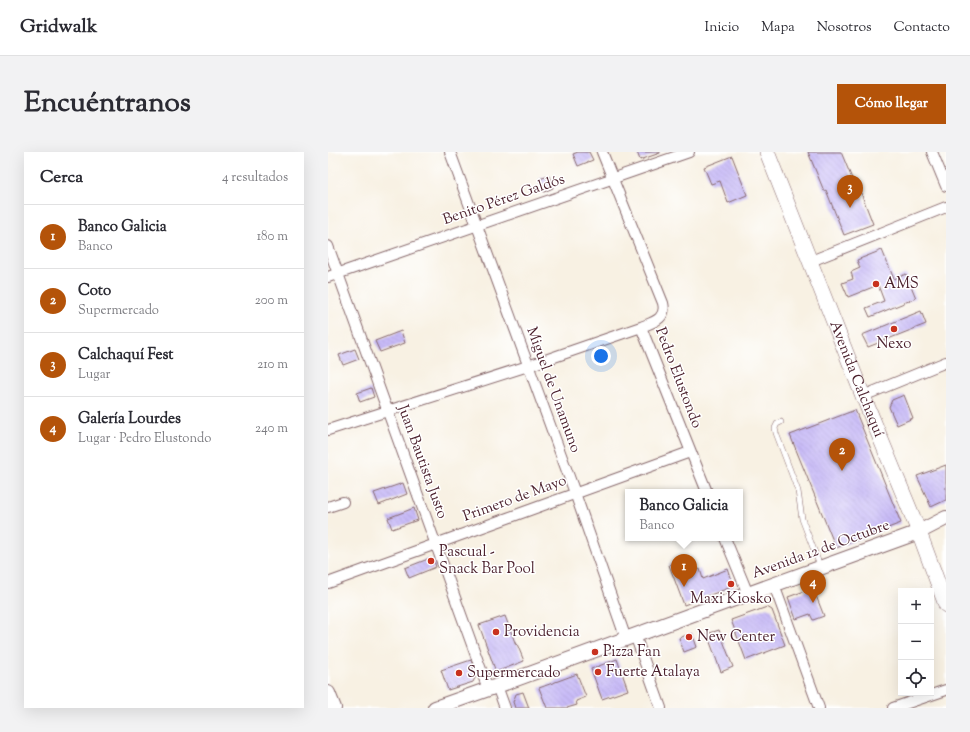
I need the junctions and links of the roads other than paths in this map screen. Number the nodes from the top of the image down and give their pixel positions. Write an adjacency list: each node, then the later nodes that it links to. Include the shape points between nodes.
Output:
1 (450, 152): 9 (street, Miguel de Unamuno)
2 (602, 152): 6 (street, Pedro Elustondo)
3 (689, 152): 6 (street, Benito Pérez Galdós)
4 (767, 152): 11 (main road, Avenida Calchaquí)
5 (932, 152): 7 (street)
6 (612, 179): 9 (street, Benito Pérez Galdós); 14 (street, Pedro Elustondo, via 664,308 661,317)
7 (946, 186)
8 (946, 207): 11 (street)
9 (476, 226): 12 (street, Benito Pérez Galdós); 16 (street, Miguel de Unamuno)
10 (328, 246): 12 (street, Juan Bautista Justo)
11 (811, 260): 17 (main road, Avenida Calchaquí)
12 (338, 274): 13 (street, Benito Pérez Galdós); 18 (street, Juan Bautista Justo)
13 (328, 277)
14 (641, 328): 16 (street); 21 (street, Pedro Elustondo)
15 (946, 362): 17 (street)
16 (528, 366): 18 (street); 23 (street, Miguel de Unamuno)
17 (864, 396): 27 (main road, Avenida Calchaquí)
18 (387, 411): 20 (street); 29 (street, Juan Bautista Justo)
19 (781, 422): 30 (lane, via 775,428 776,433 798,491 802,520)
20 (328, 430)
21 (690, 452): 22 (street, Pedro Elustondo); 23 (street, Primero de Mayo)
22 (706, 489)
23 (575, 493): 29 (street, Primero de Mayo); 35 (street, Miguel de Unamuno)
24 (343, 502): 25 (street)
25 (328, 507)
26 (946, 518): 27 (main road, Avenida 12 de Octubre)
27 (918, 532): 30 (main road, Avenida 12 de Octubre); 34 (main road, Avenida Calchaquí)
28 (726, 541): 33 (street)
29 (437, 544): 31 (street, Primero de Mayo); 36 (street, Juan Bautista Justo)
30 (820, 568): 32 (main road, Avenida 12 de Octubre)
31 (328, 583)
32 (774, 585): 33 (main road, Avenida 12 de Octubre); 43 (street)
33 (748, 594): 35 (main road, Avenida 12 de Octubre)
34 (946, 605)
35 (630, 637): 36 (main road, Avenida 12 de Octubre); 42 (street, Miguel de Unamuno)
36 (492, 688): 40 (main road, Avenida 12 de Octubre); 41 (street, Juan Bautista Justo)
37 (946, 690): 44 (street)
38 (328, 693): 39 (main road)
39 (334, 708)
40 (435, 708)
41 (505, 708)
42 (661, 708)
43 (819, 708)
44 (893, 708)

